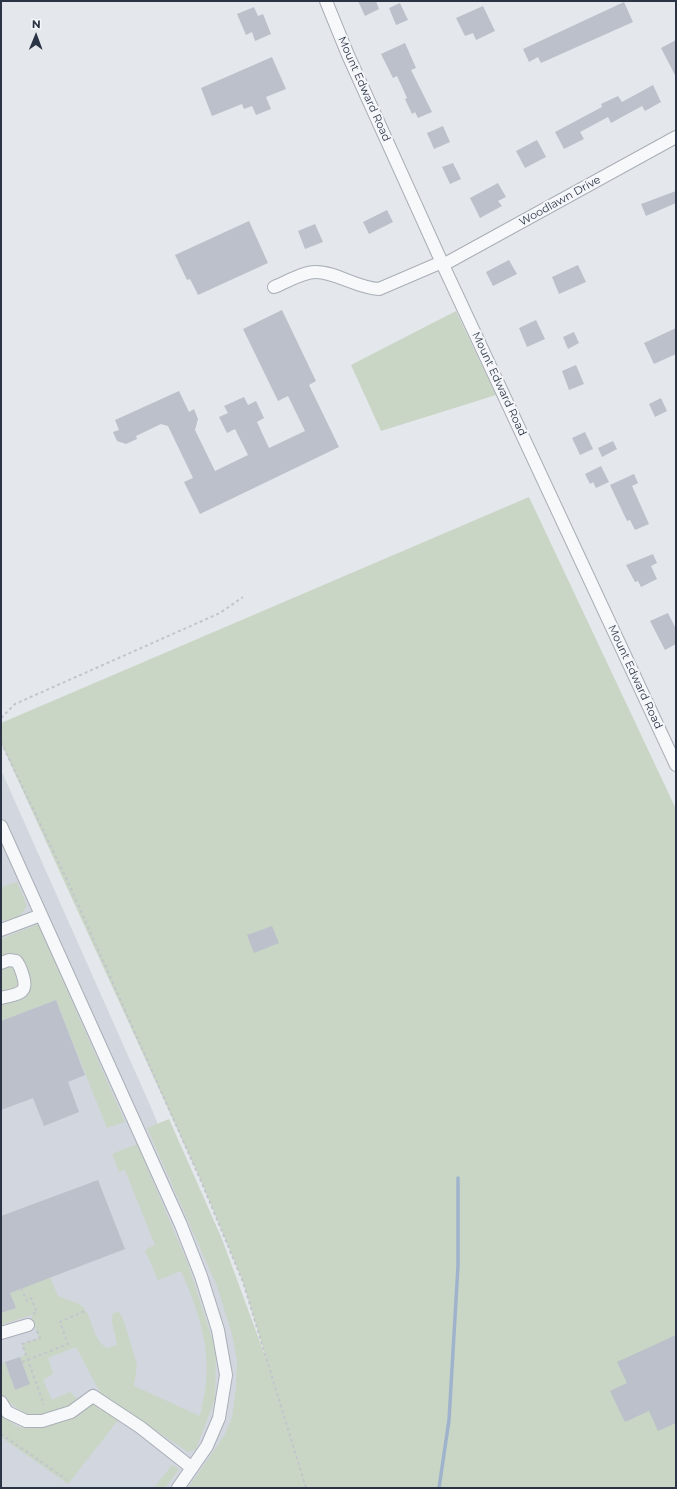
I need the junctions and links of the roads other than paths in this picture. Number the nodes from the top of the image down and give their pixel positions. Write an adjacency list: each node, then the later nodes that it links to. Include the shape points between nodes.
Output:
1 (326, 1): 3 (street, Mount Edward Road, via 348,56)
2 (676, 137): 3 (street, Woodlawn Drive)
3 (442, 263): 4 (street, Woodlawn Drive, via 379,289 369,289 316,272); 5 (street, Mount Edward Road)
4 (274, 287)
5 (676, 765)
6 (1, 826): 7 (street)
7 (41, 915): 8 (street); 14 (street, via 181,1225 218,1330 226,1375 219,1418 207,1446)
8 (2, 929)
9 (1, 963): 10 (street, via 16,961 26,983 21,992)
10 (1, 998)
11 (32, 1321): 12 (street)
12 (1, 1333)
13 (1, 1402): 14 (street, via 7,1412 26,1421 42,1422 71,1412 93,1396 140,1427)
14 (192, 1468): 15 (street)
15 (178, 1488)

